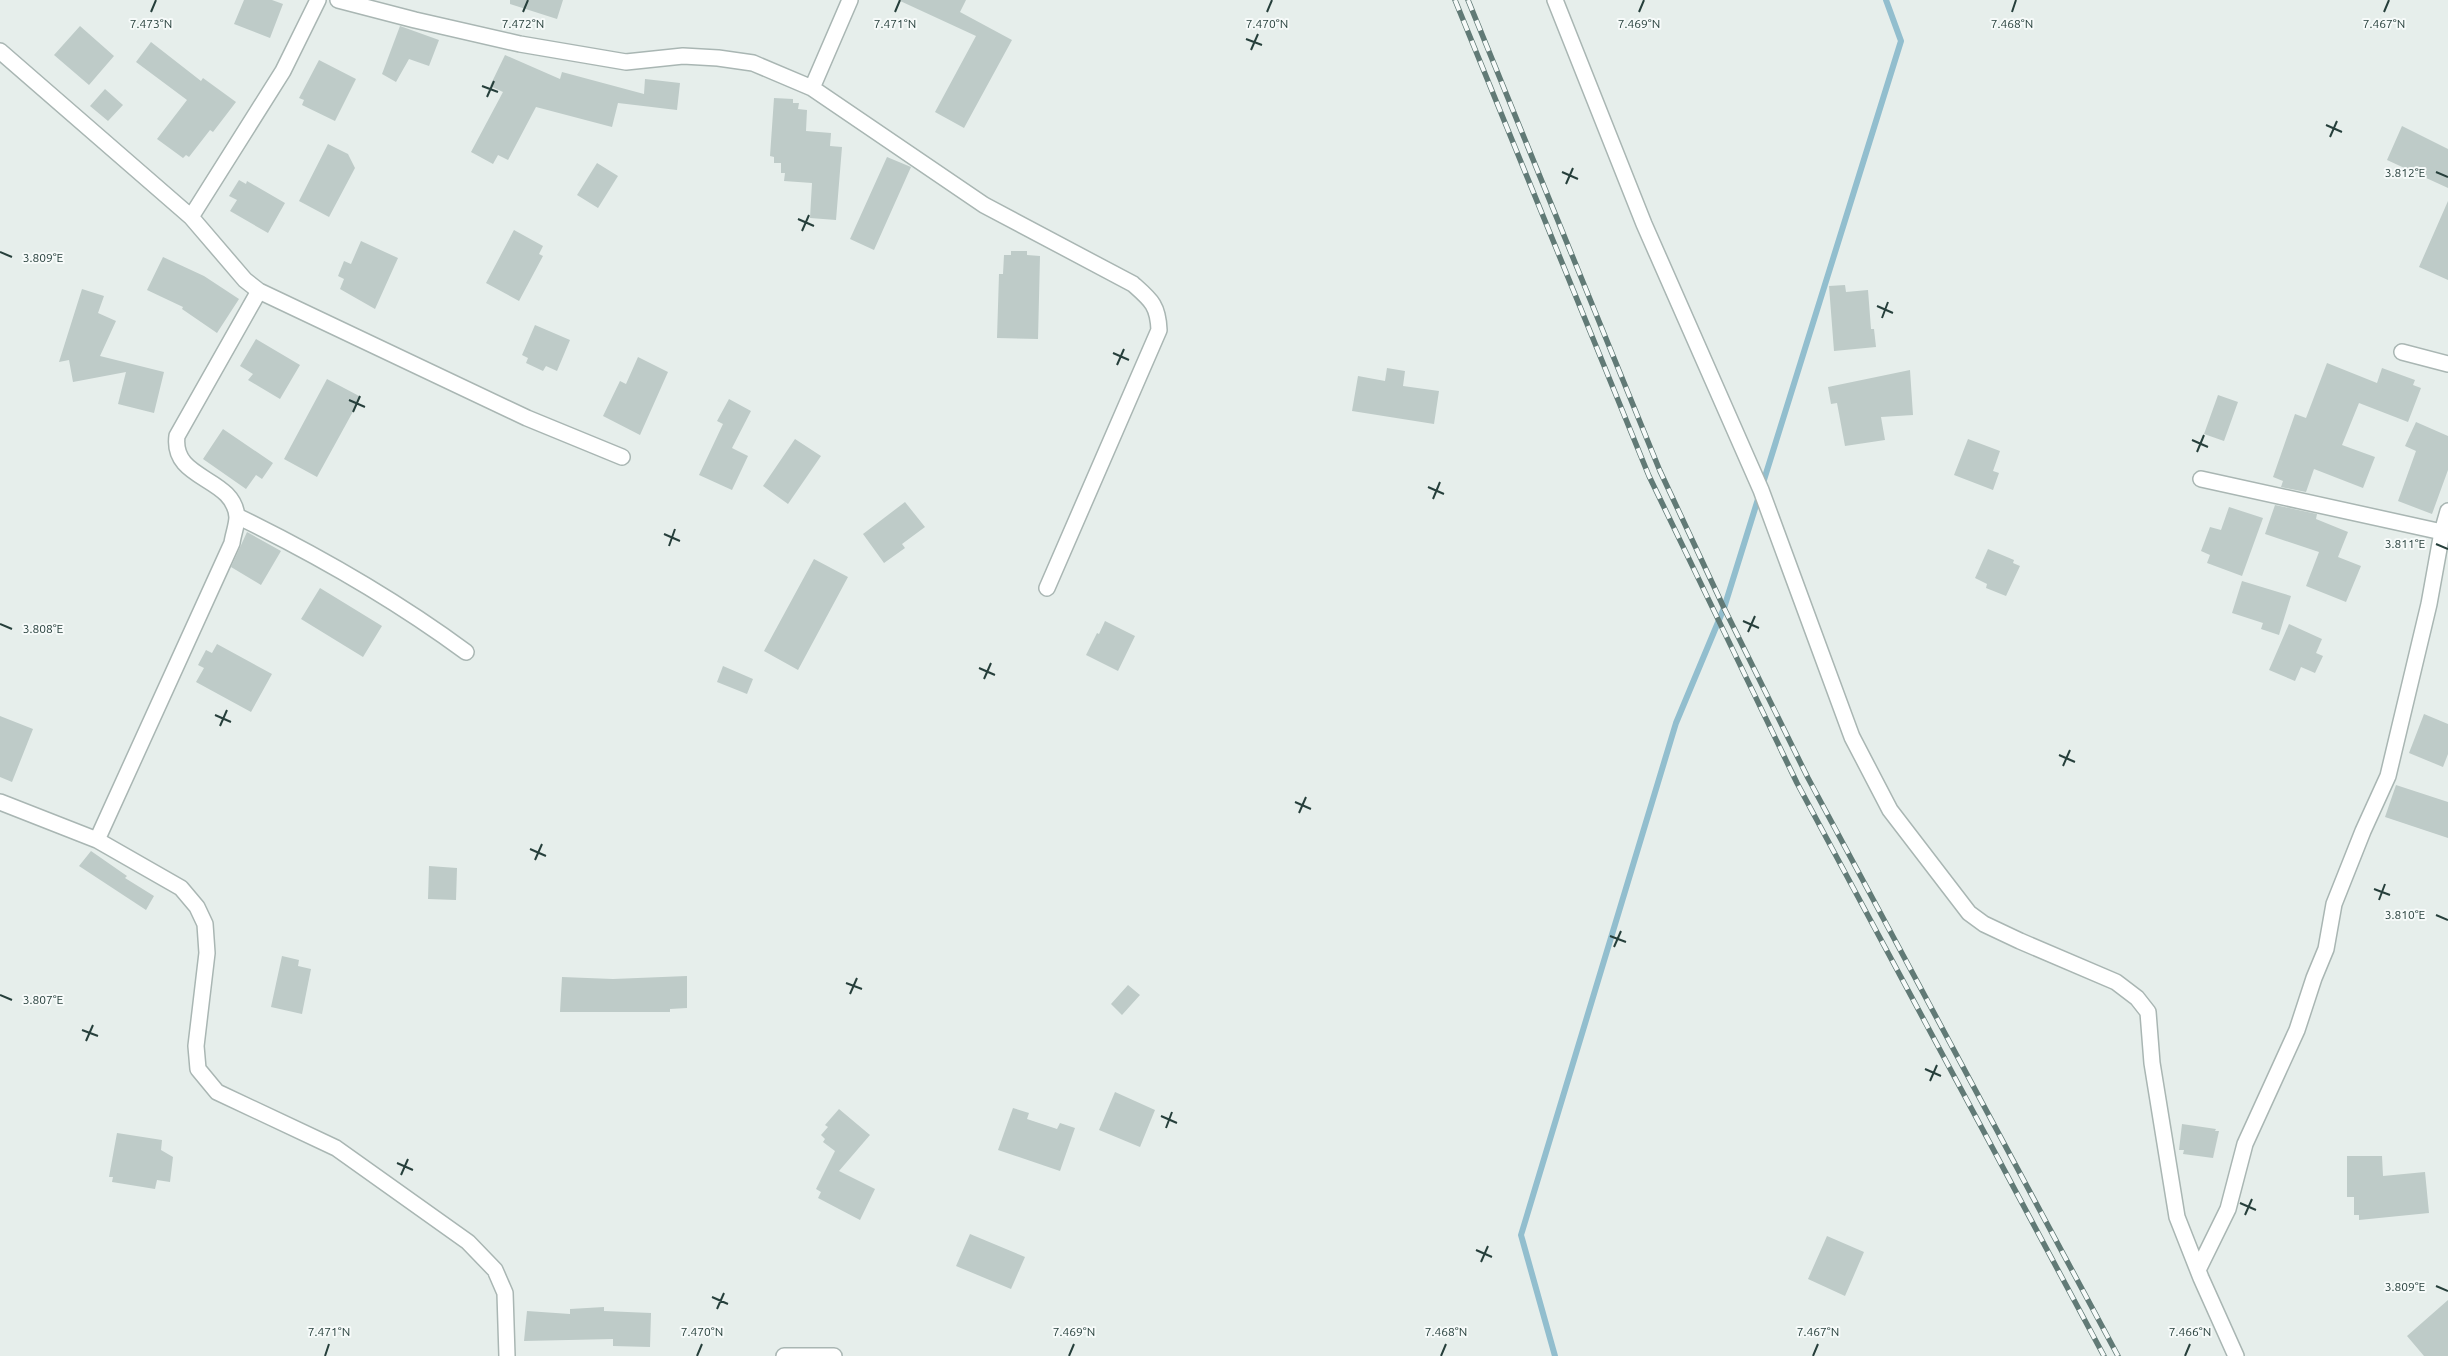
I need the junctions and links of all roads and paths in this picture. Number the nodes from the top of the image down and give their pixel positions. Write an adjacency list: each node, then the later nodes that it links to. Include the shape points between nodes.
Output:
1 (318, 0): 7 (street, via 282,71)
2 (338, 0): 6 (street, via 520,44 626,62 683,56 753,63)
3 (850, 0): 6 (street)
4 (1555, 0): 20 (street, via 1644,224 1761,490 1852,737 1890,810 1969,913 2020,941 2116,982 2137,998 2148,1012 2152,1063 2177,1217)
5 (0, 51): 7 (street)
6 (812, 88): 16 (street, via 984,205 1133,284 1151,299 1159,313 1159,330)
7 (191, 217): 8 (street, via 245,280)
8 (259, 291): 11 (street, via 527,418); 14 (street, via 177,436 176,448 182,462 228,495)
9 (2402, 352): 10 (street)
10 (2448, 364)
11 (622, 457)
12 (2201, 479): 15 (street)
13 (2448, 511): 15 (street)
14 (237, 516): 17 (street, via 305,550 421,619); 19 (street, via 232,543)
15 (2442, 532): 20 (street, via 2429,604 2388,776 2362,831 2334,904 2326,949 2297,1030 2245,1144 2228,1209)
16 (1047, 588)
17 (466, 652)
18 (0, 802): 19 (street)
19 (97, 840): 21 (street, via 181,888 201,916 207,953 196,1046 198,1069 217,1092 336,1148 468,1242 495,1270 505,1293)
20 (2198, 1270): 24 (street)
21 (507, 1356)
22 (784, 1356): 23 (street)
23 (834, 1356)
24 (2236, 1356)

